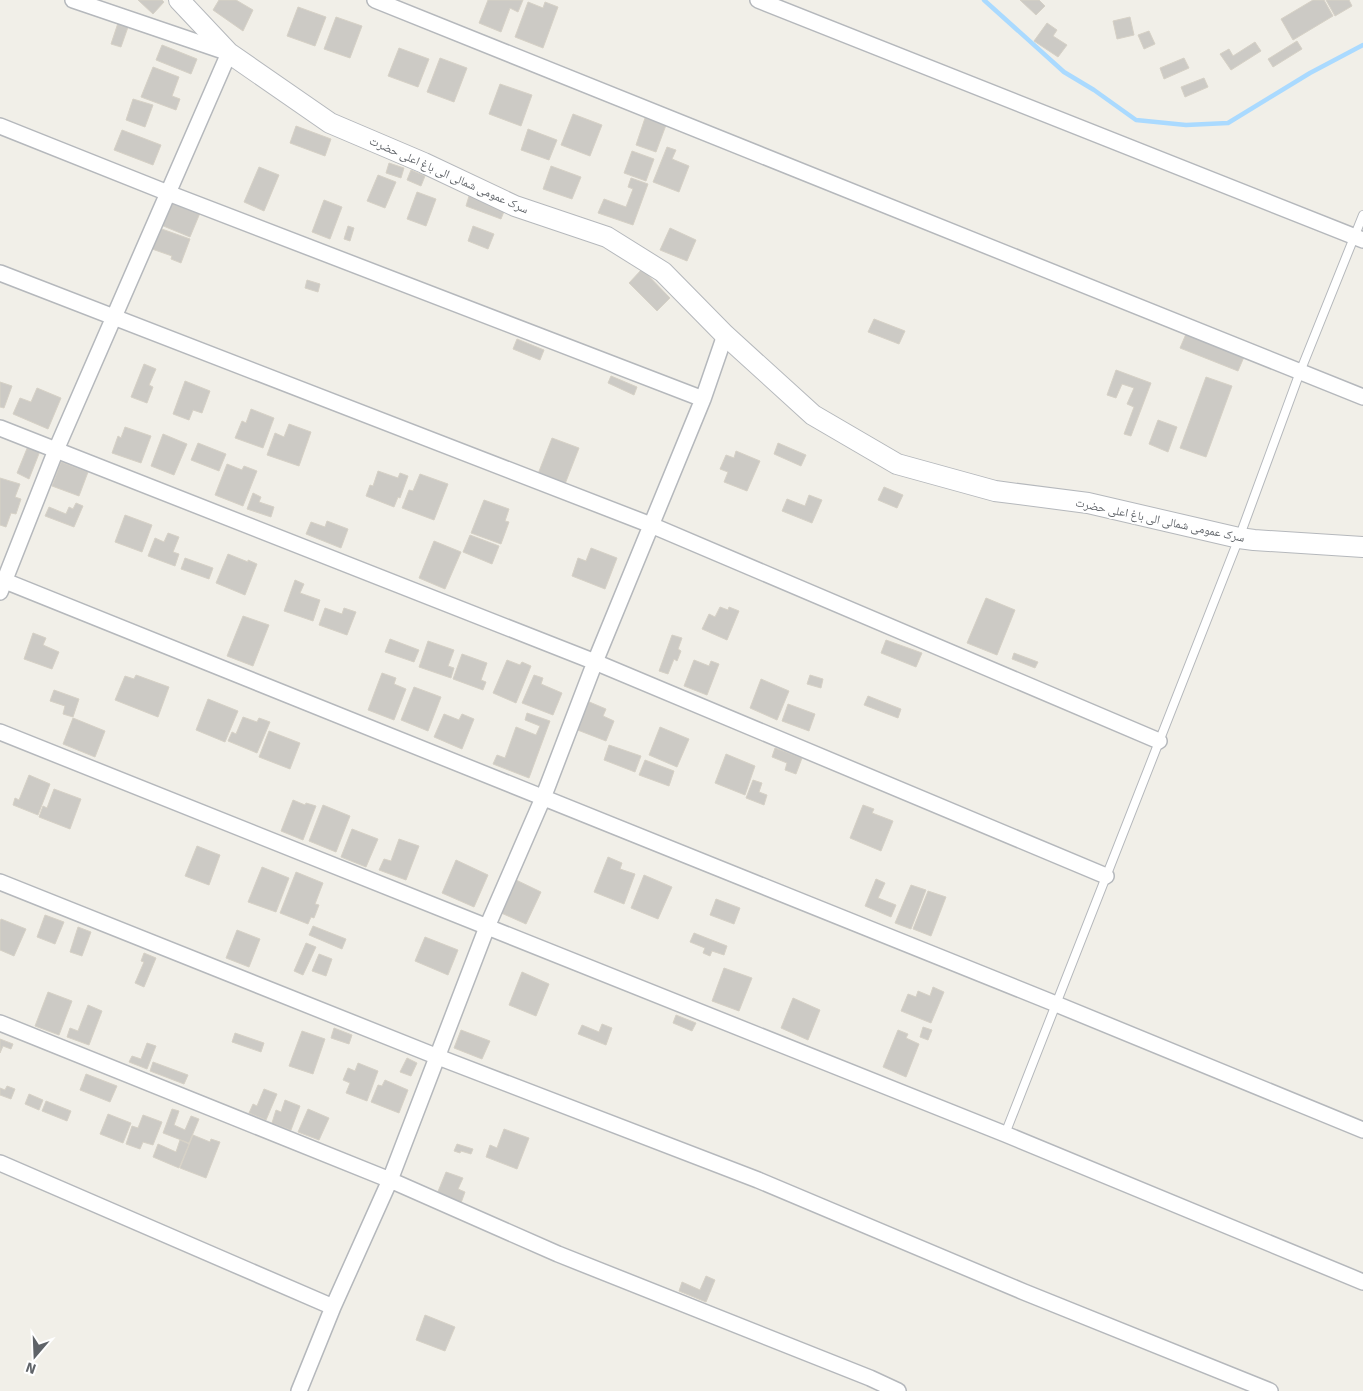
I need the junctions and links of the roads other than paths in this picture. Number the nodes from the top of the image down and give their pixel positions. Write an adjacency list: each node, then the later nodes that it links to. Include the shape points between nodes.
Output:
1 (73, 0): 5 (street)
2 (179, 0): 5 (street, سرک عمومی شمالی الی باغ اعلی حضرت)
3 (375, 0): 13 (street)
4 (758, 0): 9 (street)
5 (229, 53): 7 (street); 12 (street, سرک عمومی شمالی الی باغ اعلی حضرت, via 330,123 515,206 607,238 664,272)
6 (0, 126): 7 (street)
7 (168, 193): 11 (street); 15 (street)
8 (1363, 215): 9 (lane)
9 (1359, 239): 13 (lane)
10 (0, 273): 11 (street)
11 (113, 316): 17 (street); 18 (street)
12 (725, 335): 15 (street); 19 (street, سرک عمومی شمالی الی باغ اعلی حضرت, via 813,415 897,464 995,491 1088,503)
13 (1300, 372): 14 (street); 19 (lane)
14 (1363, 397)
15 (703, 399): 18 (street)
16 (0, 428): 17 (street)
17 (56, 450): 21 (street); 22 (street)
18 (651, 525): 22 (street); 24 (street)
19 (1239, 538): 20 (street, سرک عمومی شمالی الی باغ اعلی حضرت); 24 (lane)
20 (1363, 547)
21 (2, 584): 25 (street)
22 (596, 662): 25 (street); 26 (street)
23 (0, 732): 28 (street)
24 (1159, 741): 26 (lane)
25 (543, 798): 28 (street); 29 (street)
26 (1106, 876): 29 (lane)
27 (0, 882): 31 (street)
28 (488, 927): 31 (street); 33 (street)
29 (1056, 1004): 32 (street); 33 (lane)
30 (0, 1024): 35 (street)
31 (438, 1057): 35 (street); 40 (street, via 758,1180)
32 (1363, 1130)
33 (1005, 1134): 36 (street)
34 (0, 1162): 37 (street)
35 (390, 1180): 37 (street); 39 (street, via 558,1254)
36 (1363, 1282)
37 (333, 1307): 38 (street)
38 (299, 1391)
39 (898, 1391)
40 (1270, 1391)

